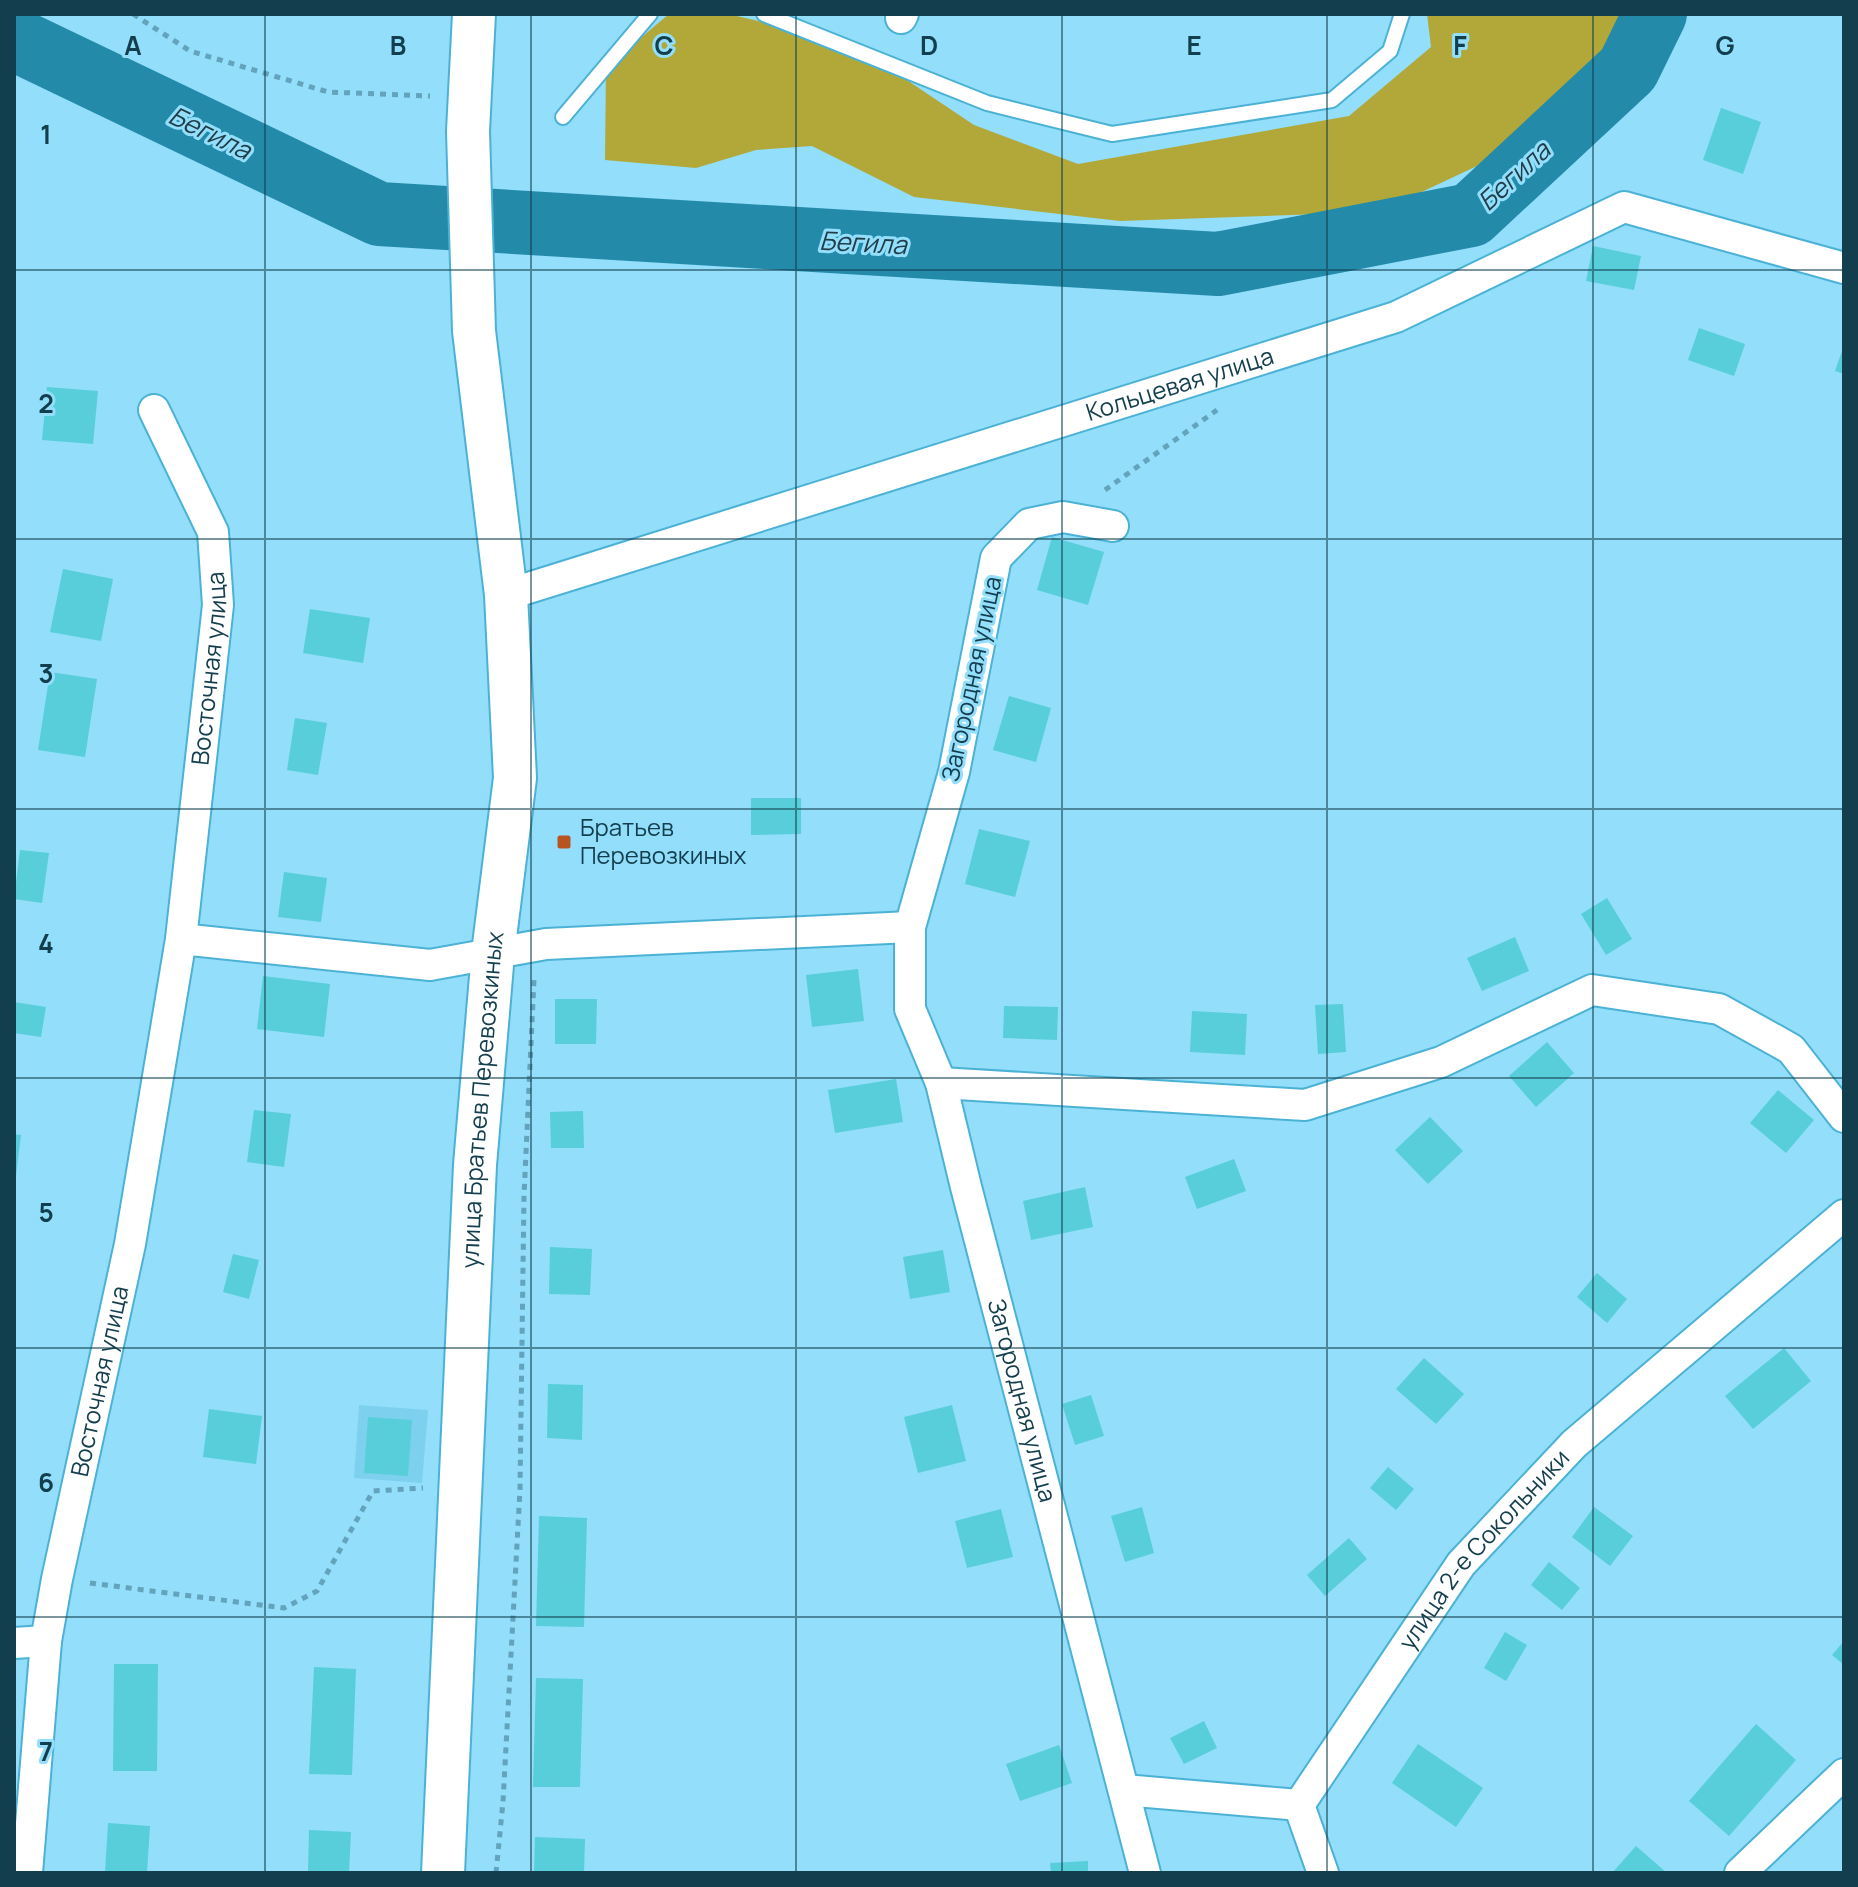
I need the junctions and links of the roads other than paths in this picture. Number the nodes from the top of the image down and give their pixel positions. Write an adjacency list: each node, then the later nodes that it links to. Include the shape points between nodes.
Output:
1 (474, 14): 9 (street, улица Братьев Перевозкиных, via 468,114 474,331)
2 (650, 14): 5 (lane)
3 (764, 14): 4 (lane, via 987,103 1112,134 1332,100 1390,51)
4 (1402, 14)
5 (563, 117)
6 (1844, 268): 9 (street, Кольцевая улица, via 1624,207 1396,317)
7 (154, 410): 11 (street, Восточная улица, via 213,532 218,605)
8 (1113, 526): 10 (street, Загородная улица, via 1063,517 1029,524 996,558 954,772)
9 (506, 595): 12 (street, улица Братьев Перевозкиных, via 515,778)
10 (910, 927): 12 (street, via 546,944); 13 (street, Загородная улица, via 910,1009)
11 (181, 939): 12 (street, via 430,965); 16 (street, Восточная улица, via 130,1244)
12 (493, 953): 22 (street, улица Братьев Перевозкиных, via 475,1165)
13 (941, 1083): 14 (street, via 1305,1105 1441,1062 1592,990 1719,1009 1791,1049); 19 (street, Загородная улица)
14 (1844, 1117)
15 (1844, 1215): 20 (street, улица 2-е Сокольники, via 1574,1444 1461,1564)
16 (46, 1641): 17 (street); 21 (street, Восточная улица)
17 (14, 1643)
18 (1844, 1774): 25 (street)
19 (1124, 1790): 20 (street); 23 (street, Загородная улица)
20 (1299, 1805): 24 (street)
21 (27, 1873)
22 (443, 1873)
23 (1145, 1873)
24 (1323, 1873)
25 (1740, 1873)

